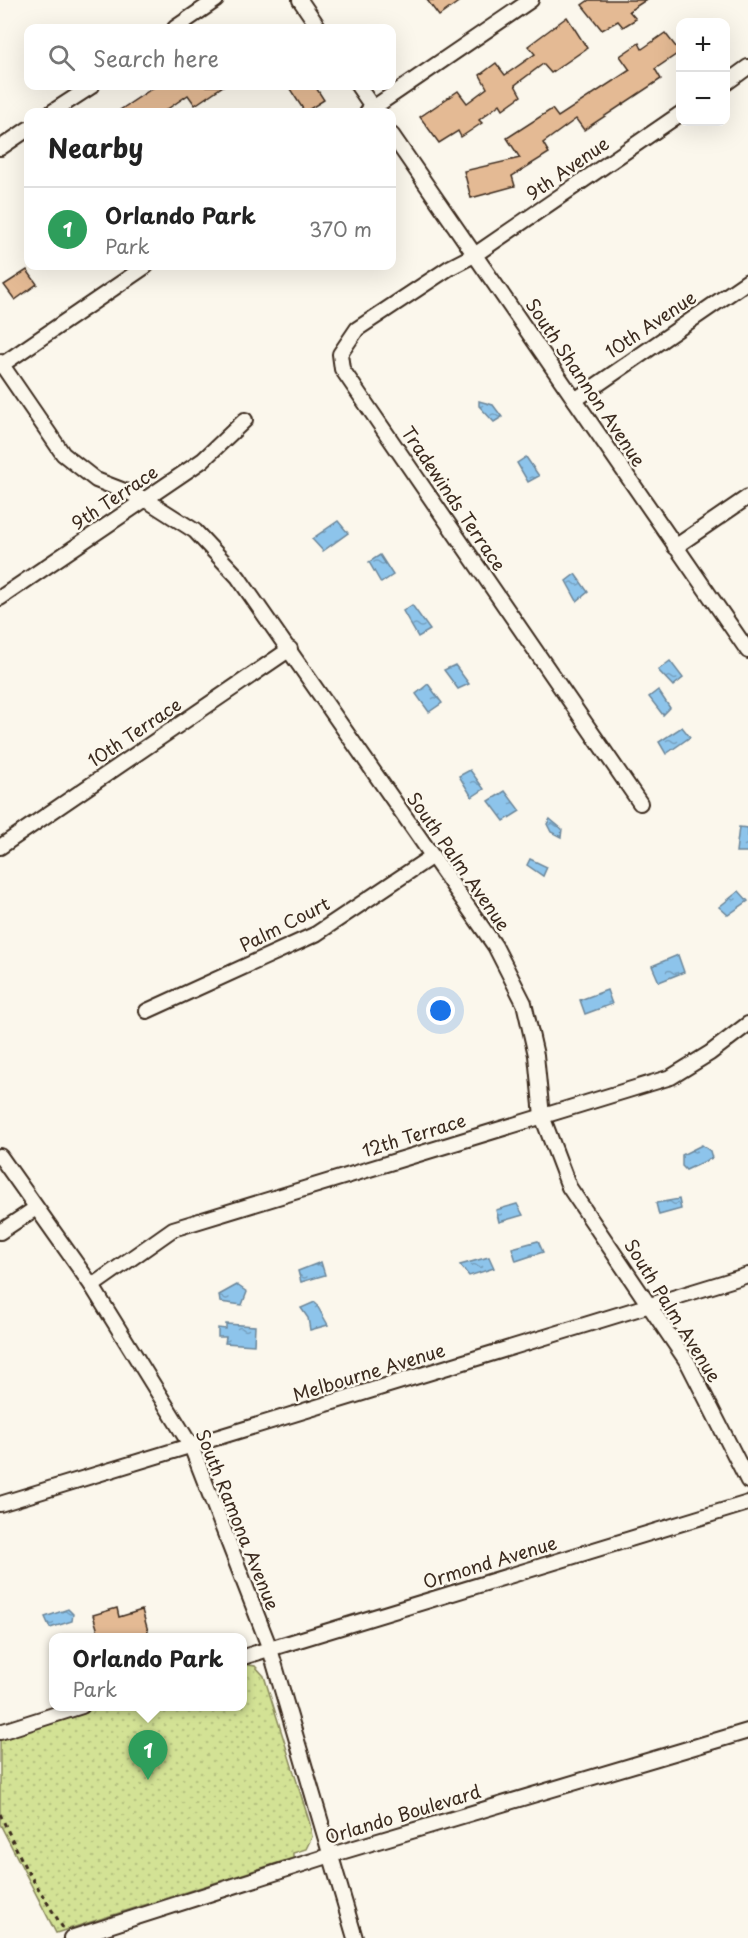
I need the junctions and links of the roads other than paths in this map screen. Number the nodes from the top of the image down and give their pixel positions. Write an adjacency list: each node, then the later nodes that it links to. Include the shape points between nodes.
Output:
1 (216, 0): 4 (street)
2 (300, 0): 5 (street)
3 (531, 0): 12 (street)
4 (181, 24)
5 (316, 24)
6 (748, 67): 7 (street)
7 (730, 80)
8 (86, 90): 10 (street)
9 (360, 90): 11 (street)
10 (58, 108)
11 (370, 108)
12 (376, 108)
13 (676, 117): 17 (street, 9th Avenue)
14 (24, 132): 16 (street)
15 (396, 141): 17 (street, South Shannon Avenue)
16 (0, 148)
17 (476, 255): 21 (street, South Shannon Avenue); 29 (street, Tradewinds Terrace, via 449,268 357,329 340,354 342,369)
18 (140, 270): 20 (street)
19 (748, 281): 21 (street, 10th Avenue)
20 (1, 364): 24 (street, South Palm Avenue, via 63,454 96,480)
21 (575, 400): 25 (street, South Shannon Avenue)
22 (245, 420): 24 (street, 9th Terrace, via 203,460)
23 (748, 497): 25 (street)
24 (145, 499): 26 (street, 9th Terrace); 27 (street, South Palm Avenue, via 195,531 238,577)
25 (675, 547): 28 (street, South Shannon Avenue)
26 (0, 598)
27 (290, 649): 30 (street, 10th Terrace); 31 (street, South Palm Avenue)
28 (748, 651)
29 (640, 803)
30 (0, 847)
31 (431, 857): 32 (street, Palm Court, via 316,934); 34 (street, South Palm Avenue, via 495,946 517,985 531,1026)
32 (147, 1011)
33 (748, 1024): 34 (street, 12th Terrace, via 671,1077)
34 (542, 1116): 39 (street, 12th Terrace, via 173,1229); 40 (street, South Palm Avenue, via 569,1187)
35 (0, 1156): 36 (street, South Ramona Avenue)
36 (36, 1208): 37 (street); 39 (street, South Ramona Avenue)
37 (0, 1232)
38 (748, 1275): 40 (street, Melbourne Avenue)
39 (92, 1286): 41 (street, South Ramona Avenue)
40 (651, 1306): 41 (street, Melbourne Avenue); 42 (street, South Palm Avenue, via 688,1364)
41 (191, 1446): 44 (street, Melbourne Avenue); 45 (street, South Ramona Avenue)
42 (748, 1481)
43 (748, 1503): 45 (street, Ormond Avenue)
44 (0, 1504)
45 (270, 1648): 46 (street, Ormond Avenue); 50 (street, South Ramona Avenue)
46 (247, 1656)
47 (69, 1711): 49 (street)
48 (748, 1731): 50 (street, Orlando Boulevard)
49 (0, 1732)
50 (331, 1856): 51 (street, Orlando Boulevard); 52 (street, South Ramona Avenue)
51 (68, 1934)
52 (355, 1938)

